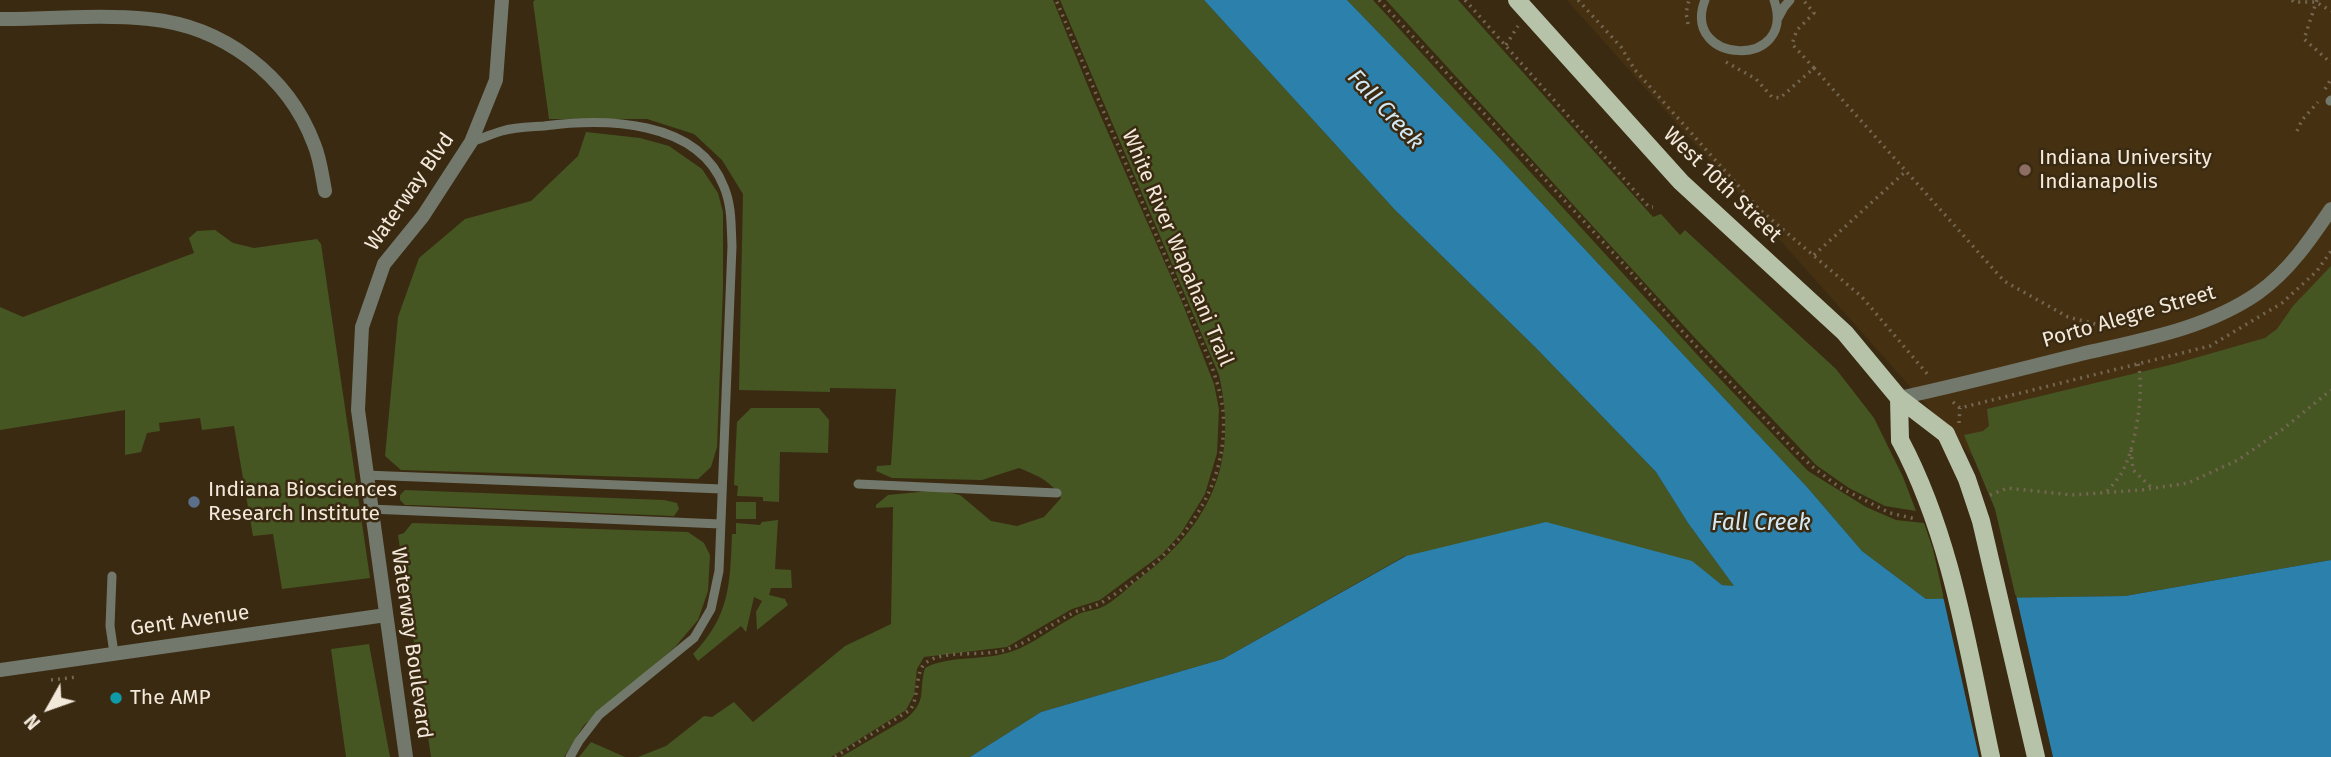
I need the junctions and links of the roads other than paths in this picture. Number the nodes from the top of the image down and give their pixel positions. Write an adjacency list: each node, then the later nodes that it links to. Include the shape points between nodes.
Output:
1 (502, 0): 8 (street, Waterway Blvd, via 496,80)
2 (1517, 0): 11 (main road, West 10th Street, via 1681,182 1845,332)
3 (1705, 0): 7 (lane, via 1702,20 1706,32 1725,49 1751,51 1763,45)
4 (1774, 0): 7 (lane)
5 (1790, 0): 7 (lane)
6 (0, 19): 9 (street, via 149,19 217,37 269,74 298,110 315,146)
7 (1777, 20)
8 (471, 142): 12 (street, Waterway Blvd, via 423,216 384,264 362,327); 15 (lane, via 504,131 610,122 683,140 711,165 724,186 732,246)
9 (325, 191)
10 (2331, 209): 11 (street, Porto Alegre Street, via 2299,255 2257,294 2231,310 2133,342)
11 (1899, 398): 25 (main road, bridge, via 1900,440 1941,538); 26 (main road, West 10th Street, bridge, via 1946,434 1967,479)
12 (358, 410): 13 (street, Waterway Boulevard)
13 (365, 475): 15 (lane); 17 (street, Waterway Boulevard)
14 (858, 484): 16 (lane)
15 (722, 489): 18 (lane)
16 (1057, 494)
17 (370, 509): 18 (lane); 20 (street, Waterway Boulevard)
18 (720, 524): 24 (lane, via 719,571 711,610 694,638 599,715)
19 (112, 576): 21 (lane)
20 (386, 615): 21 (street, Gent Avenue); 23 (street, Waterway Boulevard)
21 (114, 653): 22 (street, Gent Avenue)
22 (0, 670)
23 (406, 757)
24 (570, 757)
25 (1991, 757)
26 (2036, 757)

